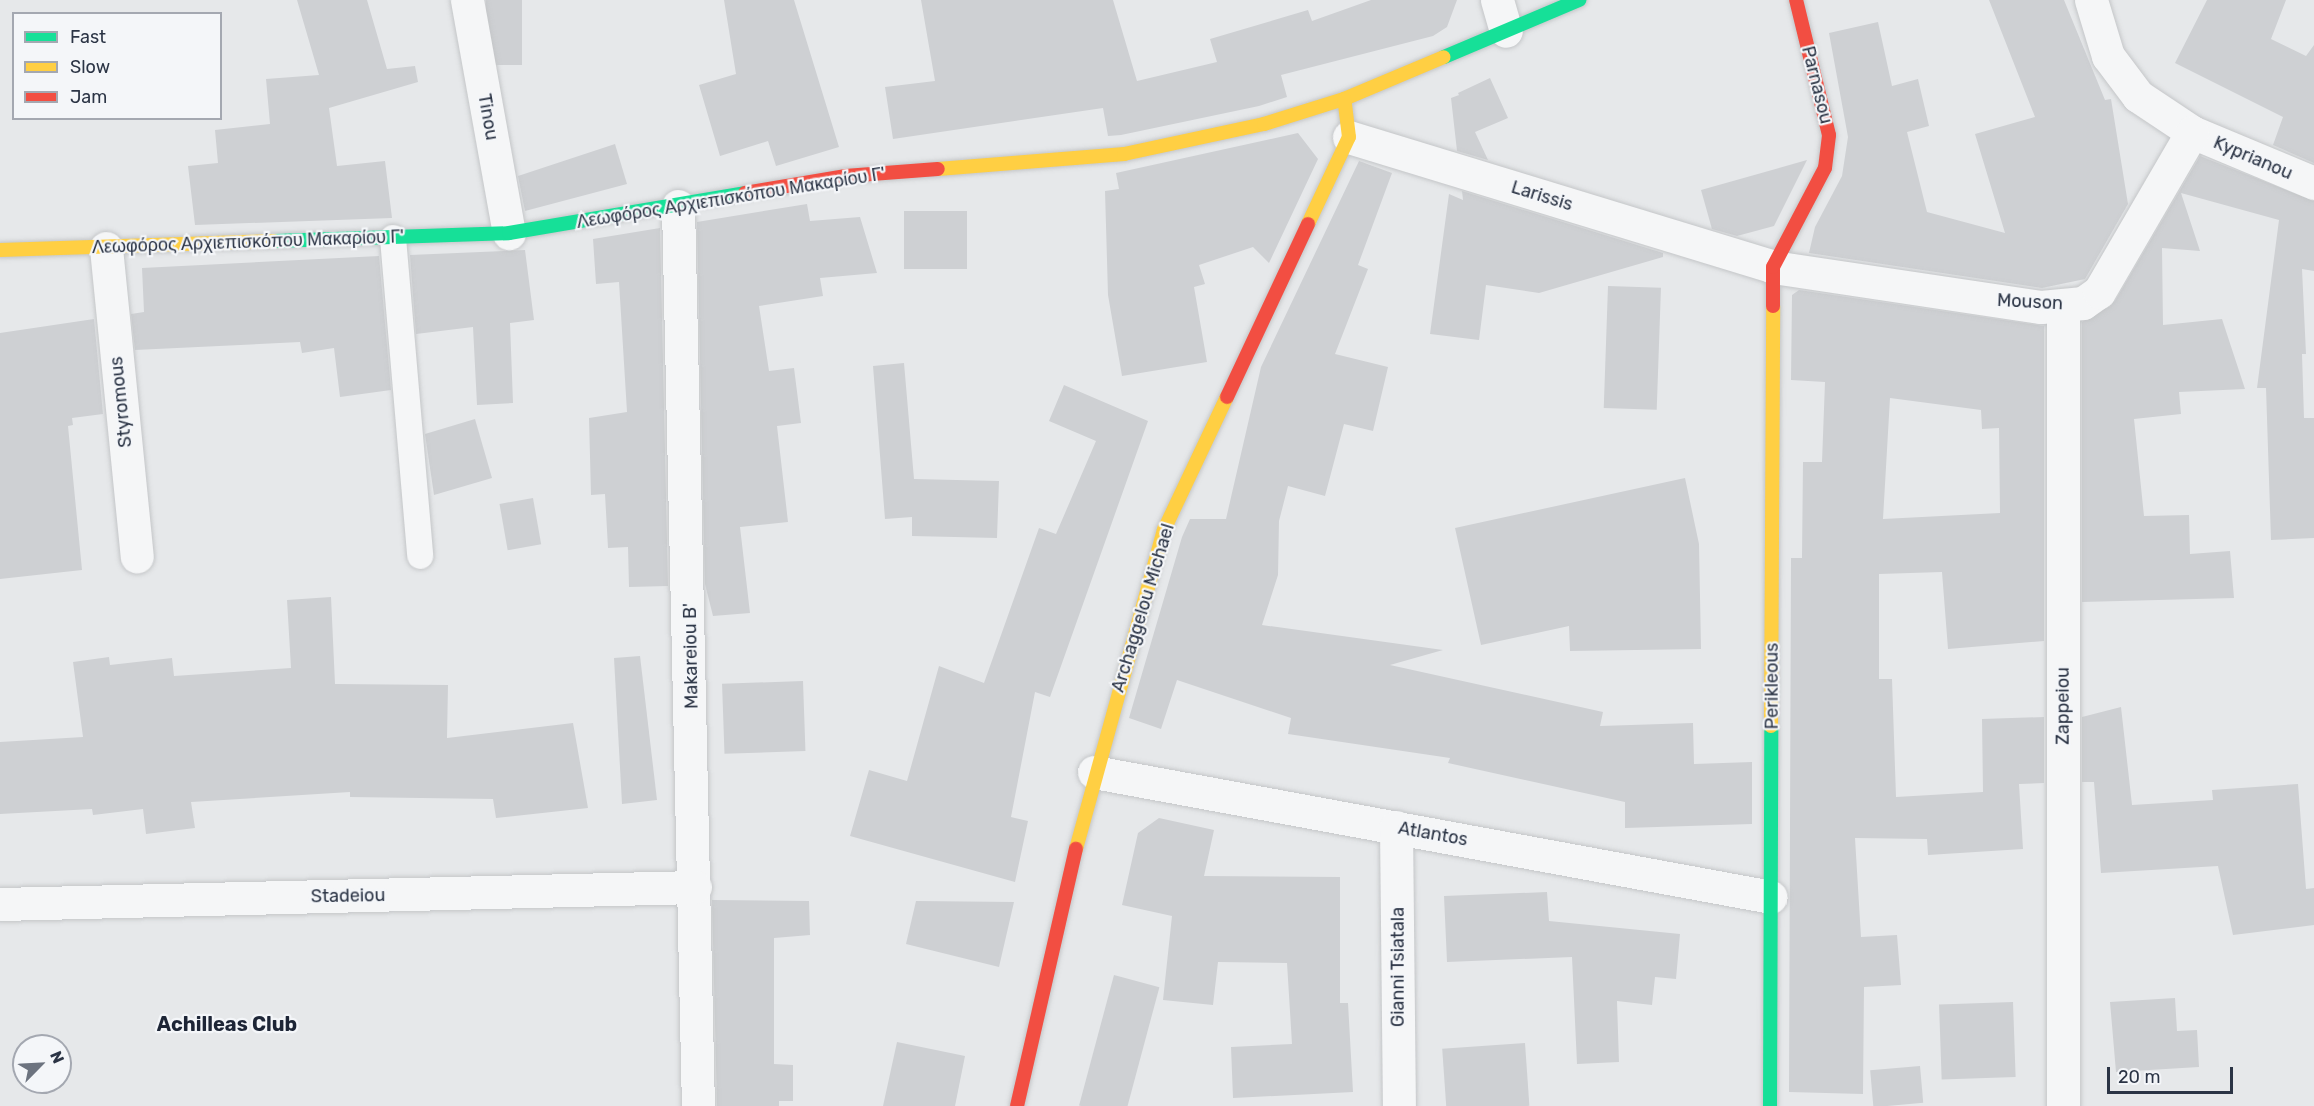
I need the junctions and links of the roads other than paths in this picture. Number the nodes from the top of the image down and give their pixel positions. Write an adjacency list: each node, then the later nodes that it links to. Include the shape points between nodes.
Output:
1 (467, 0): 12 (street, Tinou)
2 (1497, 0): 6 (street)
3 (1579, 0): 6 (street, Λεωφόρος Αρχιεπισκόπου Μακαρίου Γ')
4 (1796, 0): 16 (street, Parnasou, via 1829,135 1825,168)
5 (2091, 0): 8 (street, Kyprianou, via 2121,78 2138,96)
6 (1506, 31): 7 (street, Λεωφόρος Αρχιεπισκόπου Μακαρίου Γ')
7 (1344, 99): 9 (street); 11 (street, Λεωφόρος Αρχιεπισκόπου Μακαρίου Γ', via 1264,124 1124,154 845,176)
8 (2192, 132): 10 (street, Kyprianou); 17 (street, Mouson, via 2160,181 2118,267 2099,292 2083,303)
9 (1348, 137): 16 (street, Larissis); 20 (street, Archaggelou Michael, via 1164,530)
10 (2314, 183)
11 (678, 206): 12 (street, Λεωφόρος Αρχιεπισκόπου Μακαρίου Γ'); 22 (street, Makareiou B')
12 (508, 233): 13 (street, Λεωφόρος Αρχιεπισκόπου Μακαρίου Γ')
13 (393, 237): 14 (street, Λεωφόρος Αρχιεπισκόπου Μακαρίου Γ'); 19 (lane)
14 (106, 248): 15 (street, Λεωφόρος Αρχιεπισκόπου Μακαρίου Γ'); 18 (street, Styromous)
15 (0, 250)
16 (1773, 267): 17 (street, Mouson); 23 (street, Perikleous)
17 (2063, 306): 29 (street, Zappeiou)
18 (136, 556)
19 (420, 556)
20 (1094, 772): 21 (street, Atlantos); 26 (street, Archaggelou Michael)
21 (1396, 827): 23 (street, Atlantos); 27 (street, Gianni Tsiatala)
22 (695, 887): 24 (street, Stadeiou); 25 (street, Makareiou B')
23 (1771, 897): 28 (street, Perikleous)
24 (0, 904)
25 (698, 1106)
26 (1017, 1106)
27 (1399, 1106)
28 (1770, 1106)
29 (2063, 1106)

